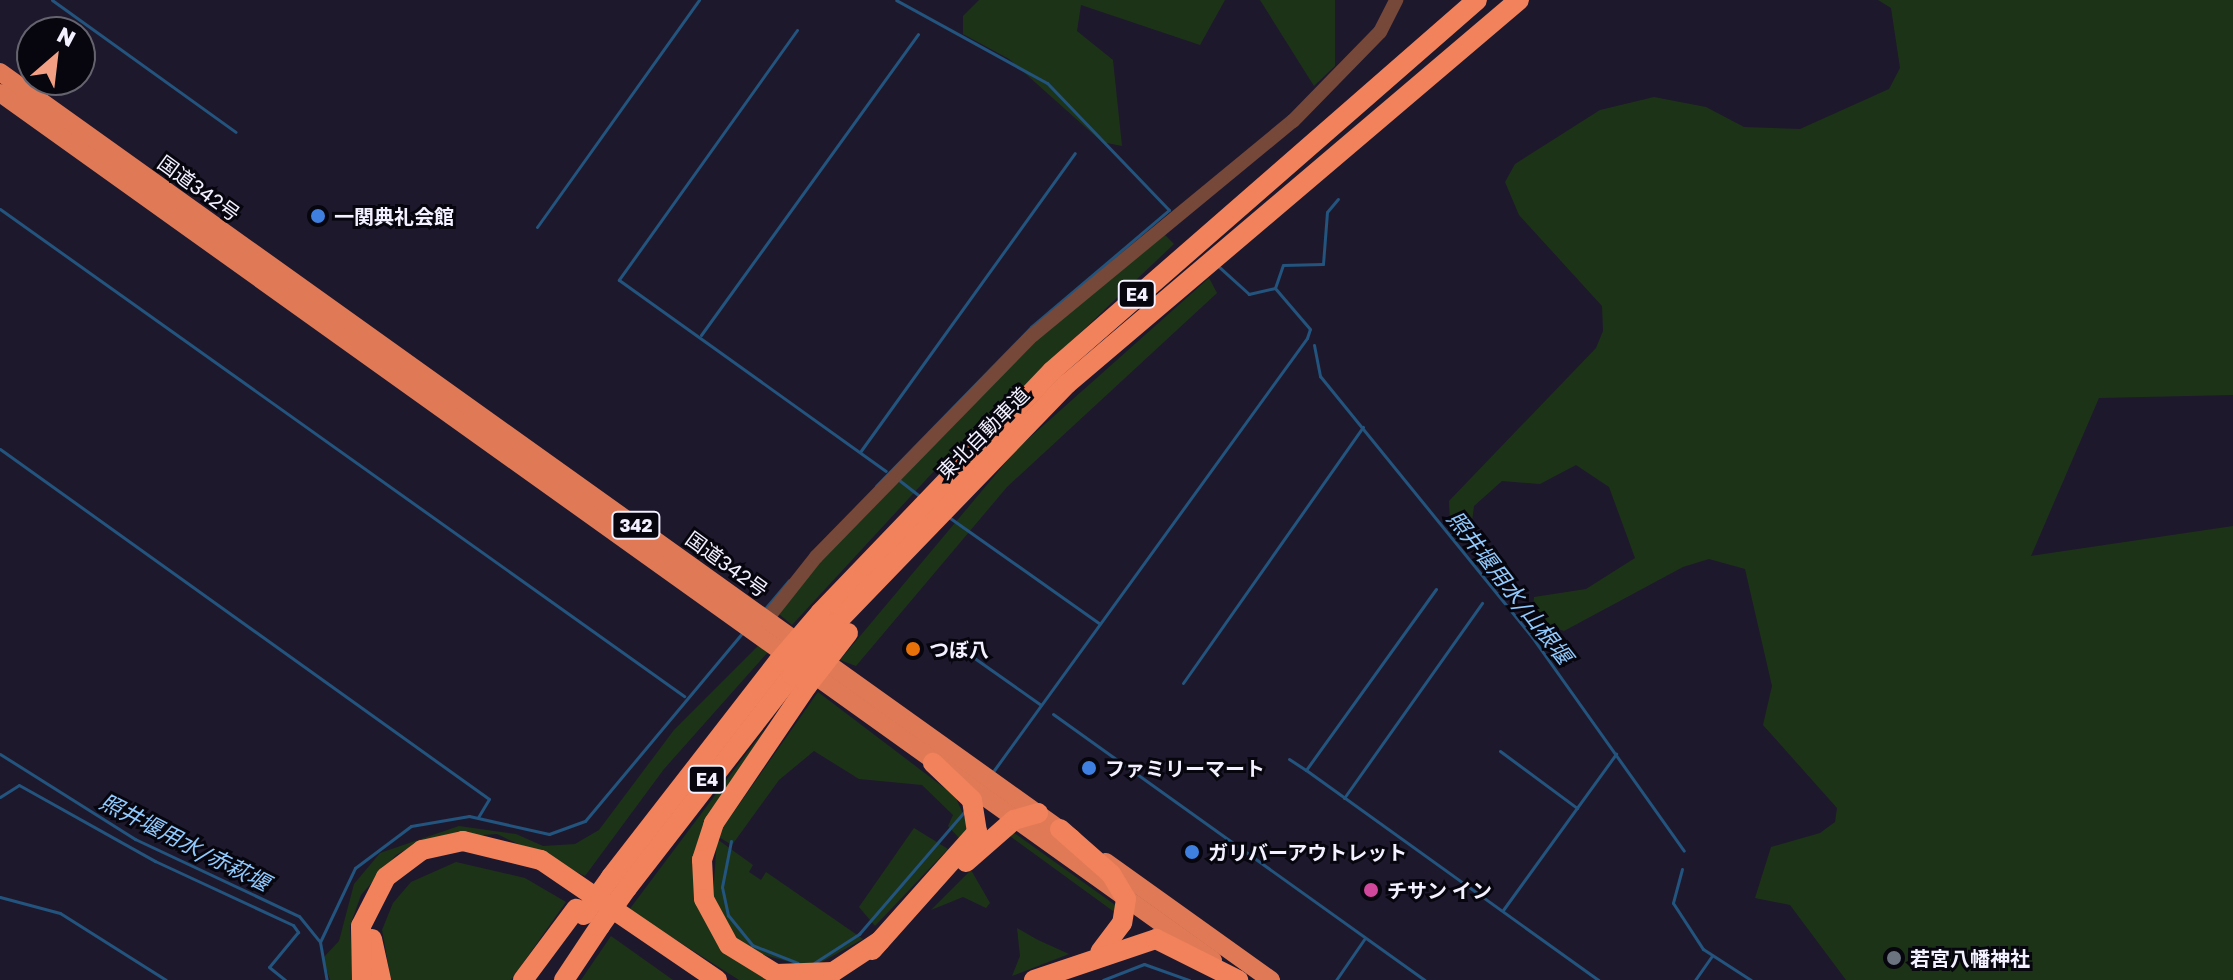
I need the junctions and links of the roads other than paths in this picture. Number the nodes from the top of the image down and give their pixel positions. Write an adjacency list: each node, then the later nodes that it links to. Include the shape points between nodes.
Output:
1 (1396, 0): 6 (street, via 1380,32 1293,121 1033,335 816,557)
2 (1477, 0): 7 (highway, 東北自動車道 / E4, via 1052,371)
3 (1519, 0): 7 (highway, 東北自動車道 / E4, via 1217,251 995,456)
4 (0, 72): 6 (highway, 国道342号 / 342)
5 (0, 93): 9 (highway, 国道342号 / 342)
6 (767, 619): 10 (highway, 国道342号 / 342)
7 (834, 624): 8 (highway, 東北自動車道 / E4, bridge); 8 (highway, bridge)
8 (792, 674): 14 (highway, 東北自動車道 / E4); 14 (highway, 東北自動車道 / E4, via 704,752); 17 (highway, via 714,823 702,860 704,899 729,945 776,974 833,972)
9 (933, 763): 11 (highway, 国道342号 / 342); 13 (highway, via 965,791 976,818 974,840)
10 (1038, 813): 11 (highway); 12 (highway, 国道342号 / 342)
11 (1014, 820): 13 (highway); 15 (highway, 国道342号 / 342)
12 (1060, 829): 15 (highway, via 1111,874); 29 (highway, 国道342号 / 342)
13 (946, 875): 17 (highway)
14 (613, 878): 16 (highway, 東北自動車道 / E4, bridge)
15 (1126, 899): 18 (highway, via 1114,937); 28 (highway, 国道342号 / 342)
16 (587, 916): 21 (highway); 22 (highway, 東北自動車道 / E4); 23 (highway, 東北自動車道 / E4)
17 (880, 941): 26 (highway)
18 (1094, 957): 27 (highway); 28 (highway, via 1167,939)
19 (362, 980): 25 (highway, via 361,926 381,884 422,850 463,841 541,860)
20 (381, 980): 24 (highway, via 372,945 386,898 424,864 470,854 542,874)
21 (523, 980)
22 (541, 980)
23 (564, 980)
24 (689, 980)
25 (717, 980)
26 (846, 980)
27 (1034, 980)
28 (1240, 980)
29 (1271, 980)

